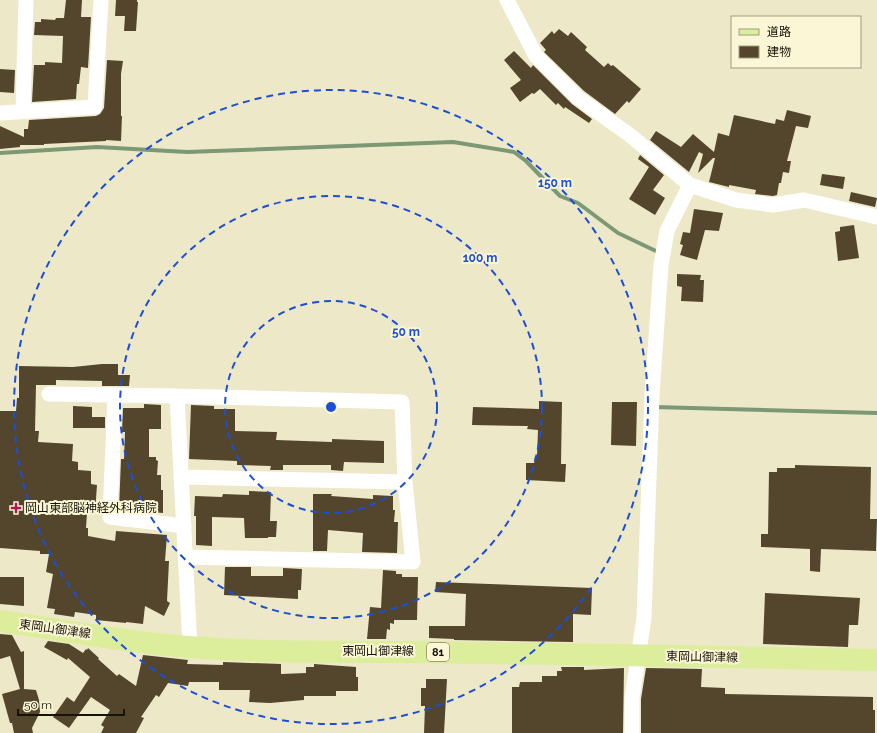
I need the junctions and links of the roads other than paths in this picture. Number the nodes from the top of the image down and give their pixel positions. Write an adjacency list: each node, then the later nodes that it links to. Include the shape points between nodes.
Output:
1 (26, 0): 4 (street)
2 (101, 0): 4 (street, via 96,106)
3 (507, 0): 6 (street, via 536,56 578,98 631,136)
4 (23, 111): 5 (street)
5 (0, 113)
6 (690, 185): 7 (street, via 736,200 773,205 804,200); 17 (street, via 667,231 661,265 652,395 644,618)
7 (877, 217)
8 (49, 394): 9 (street)
9 (115, 395): 10 (street); 13 (street, via 110,517)
10 (176, 396): 11 (street); 12 (street, via 402,402)
11 (181, 477): 12 (street); 13 (street)
12 (404, 482): 14 (street, via 413,562)
13 (184, 526): 14 (street)
14 (185, 557): 16 (street)
15 (0, 621): 16 (main road, 東岡山御津線 / 81, via 134,642)
16 (190, 647): 17 (main road, 東岡山御津線 / 81, via 284,651)
17 (638, 656): 18 (main road, 東岡山御津線 / 81); 19 (street, via 632,698)
18 (877, 660)
19 (632, 733)

